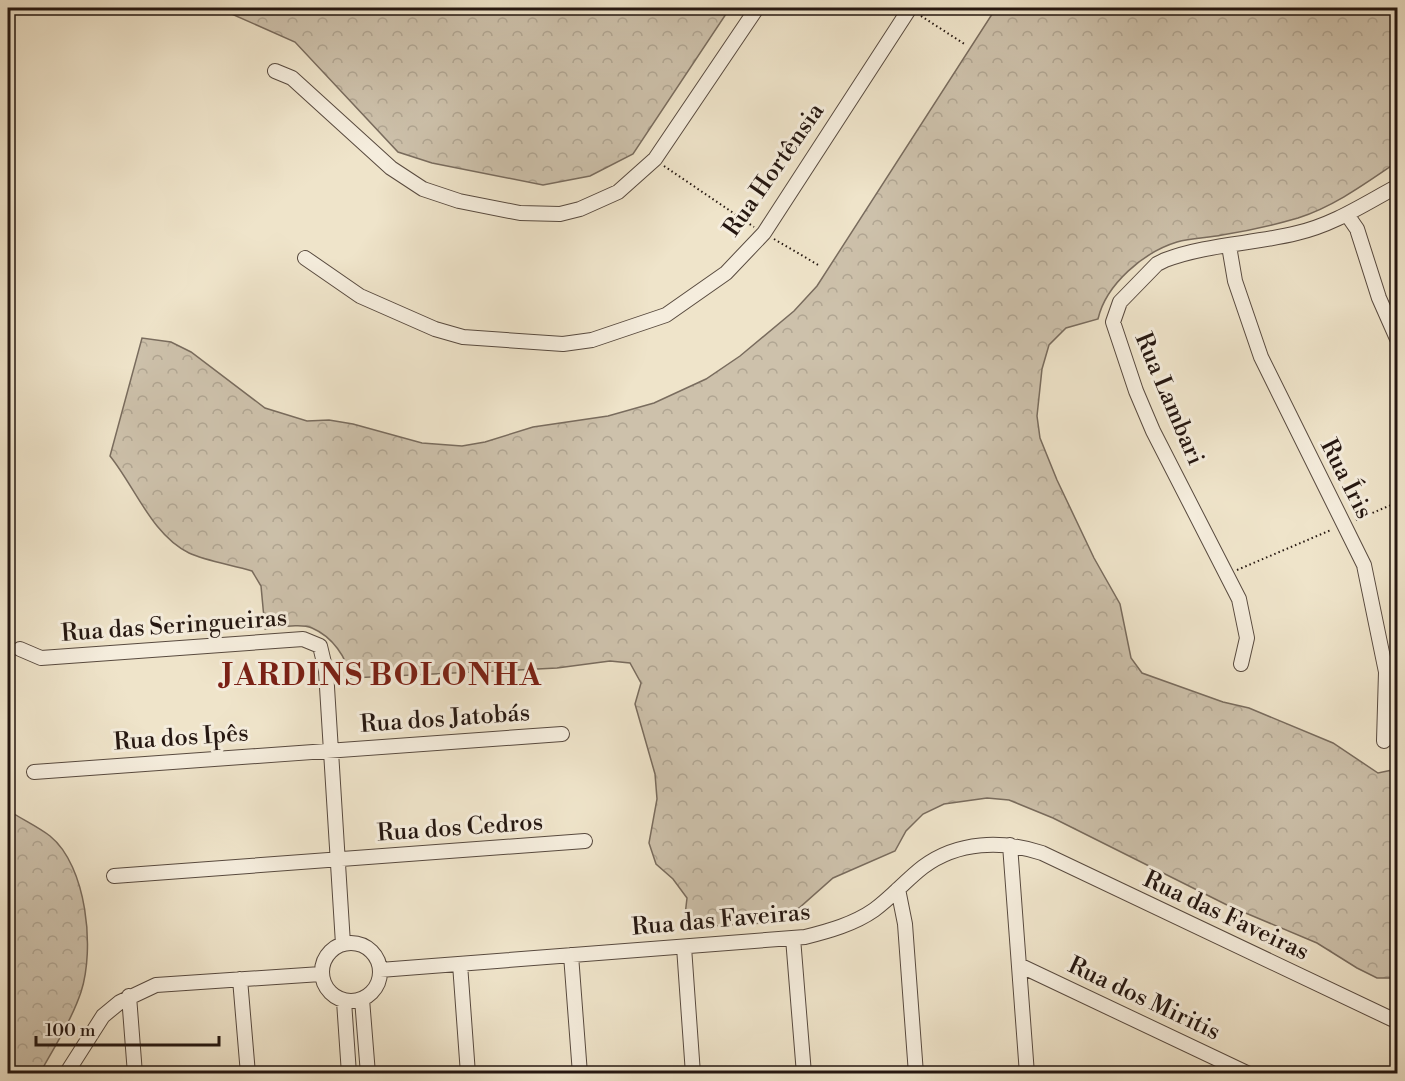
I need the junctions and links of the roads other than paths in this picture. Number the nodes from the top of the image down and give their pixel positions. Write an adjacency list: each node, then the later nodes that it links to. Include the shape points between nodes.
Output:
1 (757, 8): 3 (street, via 655,159 618,192 580,210 560,214 520,213 459,201 409,182 292,78)
2 (908, 8): 7 (street, Rua Hortênsia, via 764,233 726,273 666,315 592,340 563,344 463,337 360,296)
3 (275, 71)
4 (1398, 186): 5 (street, Rua Lambari)
5 (1348, 216): 6 (street, Rua Lambari, via 1295,234); 8 (street, via 1357,229 1379,298)
6 (1229, 246): 10 (street, Rua Lambari, via 1157,264 1120,302 1113,322 1153,431 1239,599 1247,638); 12 (street, Rua Íris, via 1235,281 1261,357 1364,565 1386,672)
7 (305, 258)
8 (1398, 341)
9 (20, 649): 13 (street, Rua das Seringueiras, via 41,658 311,640 320,646 324,656)
10 (1241, 664)
11 (562, 734): 13 (street, Rua dos Jatobás)
12 (1384, 741)
13 (331, 749): 14 (street, Rua dos Ipês); 17 (street, Rua das Seringueiras)
14 (34, 772)
15 (585, 841): 17 (street, Rua dos Cedros)
16 (1010, 845): 19 (street, Rua das Faveiras, via 984,845 953,852 922,868); 25 (street); 32 (street, Rua das Faveiras, via 1042,853)
17 (338, 860): 18 (street, Rua dos Cedros); 21 (street, Rua das Seringueiras)
18 (114, 876)
19 (898, 889): 20 (street, Rua das Faveiras, via 871,912 852,921 825,932); 42 (street, via 905,924)
20 (793, 938): 22 (street, Rua das Faveiras); 41 (street)
21 (343, 944): 26 (street, via 363,945 371,951); 27 (street, via 327,955)
22 (684, 947): 23 (street, Rua das Faveiras); 40 (street)
23 (571, 955): 24 (street, Rua das Faveiras); 39 (street)
24 (460, 964): 26 (street, Rua das Faveiras); 38 (street)
25 (1019, 965): 43 (street); 44 (street, Rua dos Miritis)
26 (380, 969): 30 (street, via 375,987)
27 (321, 974): 28 (street); 31 (street, via 328,991)
28 (240, 979): 29 (street, via 156,985); 35 (street)
29 (129, 996): 33 (street, via 104,1016); 34 (street)
30 (362, 999): 31 (street); 37 (street)
31 (344, 1000): 36 (street)
32 (1398, 1022)
33 (66, 1074)
34 (135, 1074)
35 (248, 1074)
36 (349, 1074)
37 (368, 1074)
38 (468, 1074)
39 (580, 1074)
40 (693, 1074)
41 (804, 1074)
42 (916, 1074)
43 (1027, 1074)
44 (1249, 1074)

